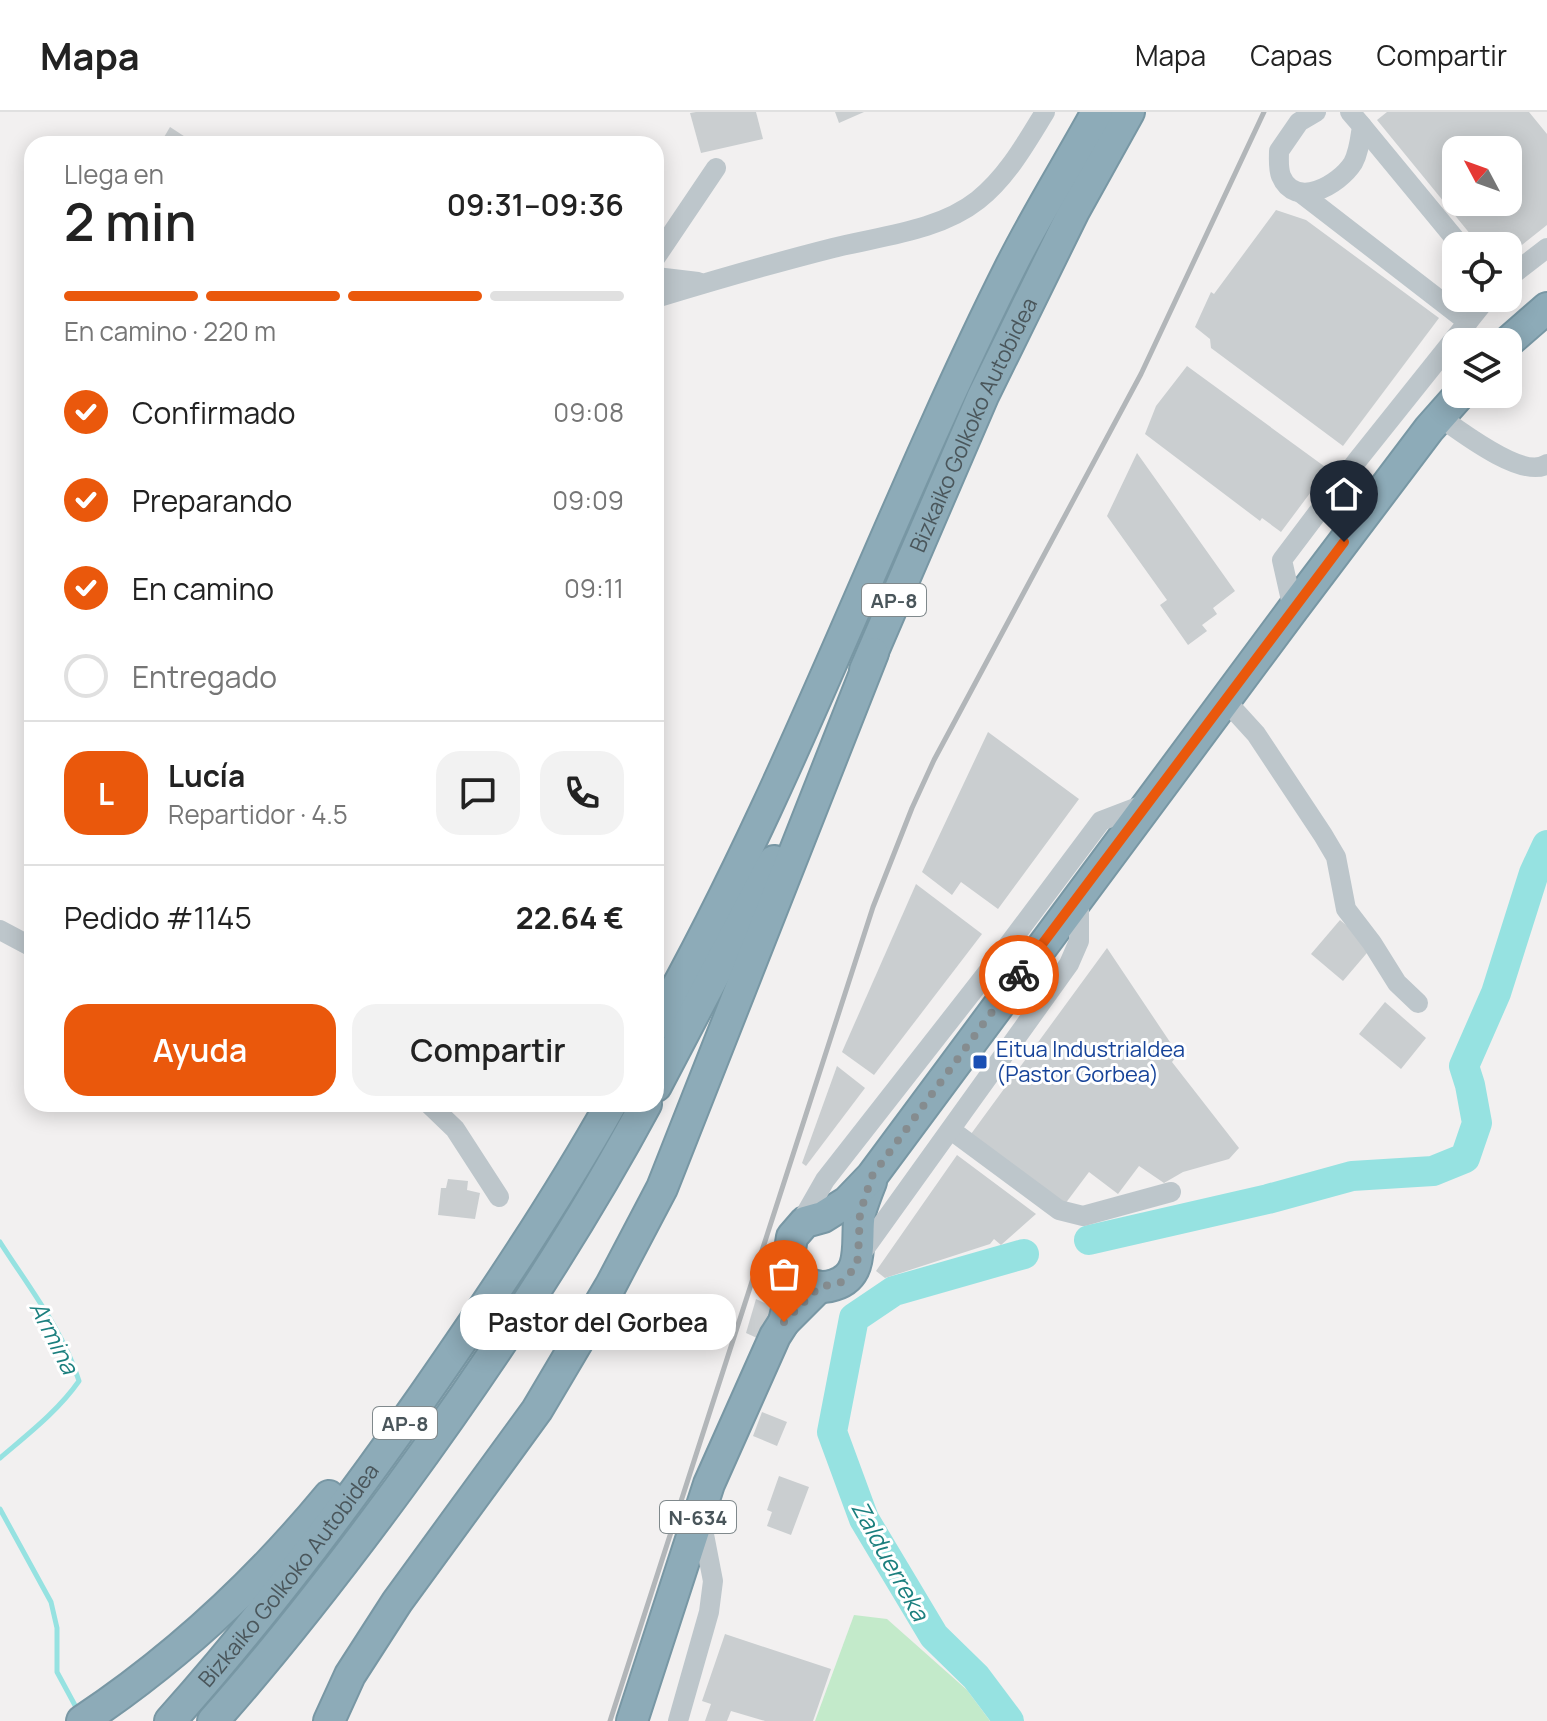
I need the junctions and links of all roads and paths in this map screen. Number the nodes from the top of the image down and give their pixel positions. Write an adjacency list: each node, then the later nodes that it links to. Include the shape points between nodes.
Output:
1 (1045, 112): 13 (street, via 995,184 953,214)
2 (1097, 112): 30 (highway, Bizkaiko Golkoko Autobidea / AP-8, via 1012,264 783,769)
3 (1129, 112): 23 (highway, Bizkaiko Golkoko Autobidea / AP-8, via 983,396)
4 (1316, 112): 7 (street, via 1299,122 1279,151 1282,180)
5 (1356, 119): 7 (street, via 1358,150 1346,172 1319,191); 8 (street)
6 (716, 168): 9 (street)
7 (1301, 193): 17 (street)
8 (1449, 232)
9 (664, 245)
10 (1547, 248): 11 (street)
11 (1522, 267)
12 (664, 278): 13 (street)
13 (706, 283): 14 (street)
14 (664, 296)
15 (1547, 308): 18 (highway)
16 (1476, 312): 17 (street)
17 (1468, 322): 22 (street, via 1282,560)
18 (1522, 330)
19 (1448, 408): 20 (highway)
20 (1440, 417): 21 (street, via 1519,466); 22 (highway)
21 (1547, 464)
22 (1293, 609): 24 (highway)
23 (873, 653): 31 (highway, Bizkaiko Golkoko Autobidea / AP-8, via 791,827); 49 (highway, via 662,1188 537,1410 397,1602 350,1675)
24 (1225, 700): 25 (highway); 29 (street, via 1256,734 1336,857 1346,909 1397,983)
25 (1148, 803): 26 (highway); 39 (street, via 1101,821 825,1180)
26 (1079, 895): 35 (street, via 1079,941 1069,964); 36 (highway)
27 (0, 930): 28 (street)
28 (24, 943)
29 (1418, 1003)
30 (664, 1009)
31 (664, 1071)
32 (437, 1112): 38 (street, via 455,1129)
33 (606, 1112): 44 (highway, Bizkaiko Golkoko Autobidea / AP-8, via 505,1280)
34 (641, 1112): 48 (highway, Bizkaiko Golkoko Autobidea / AP-8, via 540,1287 444,1427 337,1572)
35 (951, 1130): 37 (street, via 1059,1210 1083,1216); 40 (street)
36 (872, 1176): 39 (highway, via 847,1202); 40 (highway, via 860,1213)
37 (1171, 1192)
38 (499, 1197)
39 (810, 1223): 40 (highway, via 845,1224); 41 (highway, N-634, via 789,1246)
40 (858, 1251): 42 (highway, N-634, via 849,1277)
41 (791, 1266): 42 (highway, via 802,1280); 43 (highway, N-634)
42 (819, 1287): 43 (highway, N-634)
43 (784, 1322): 45 (highway, N-634, via 747,1395)
44 (421, 1399): 46 (highway, via 358,1461 262,1571 168,1659); 47 (highway, Bizkaiko Golkoko Autobidea / AP-8, via 302,1563)
45 (699, 1513): 50 (highway, N-634); 51 (street, via 713,1581)
46 (82, 1721)
47 (170, 1721)
48 (213, 1721)
49 (329, 1721)
50 (632, 1721)
51 (678, 1721)

